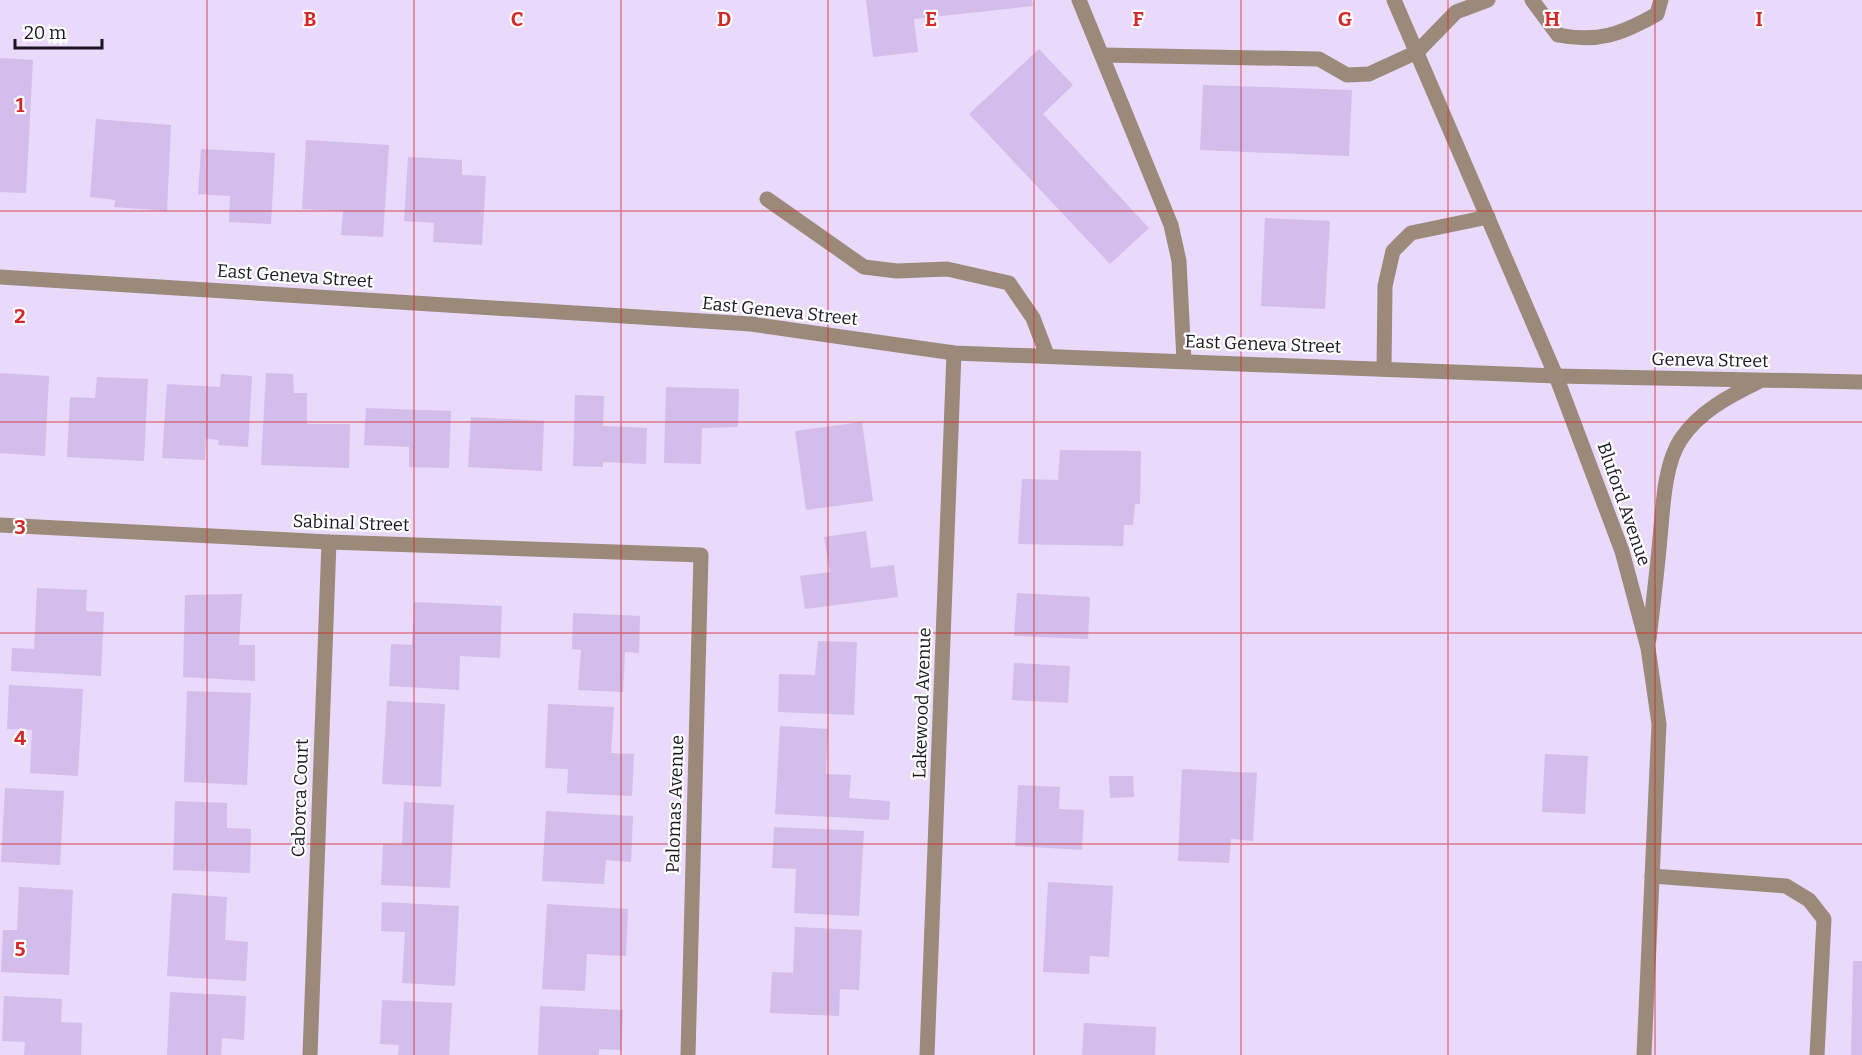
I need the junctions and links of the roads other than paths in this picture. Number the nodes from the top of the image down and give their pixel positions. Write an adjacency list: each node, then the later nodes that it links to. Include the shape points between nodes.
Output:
1 (1079, 0): 7 (street)
2 (1394, 0): 6 (street, Bluford Avenue)
3 (1488, 0): 6 (street, via 1456,12)
4 (1532, 0): 5 (street, via 1558,34 1579,39 1606,37 1632,28 1657,14)
5 (1661, 0)
6 (1417, 52): 7 (street, via 1369,74 1347,75 1319,59); 9 (street, Bluford Avenue)
7 (1102, 55): 13 (street, via 1172,225 1179,261)
8 (767, 199): 12 (street, via 864,267 897,271 947,269 1009,283 1033,318)
9 (1488, 217): 14 (street, via 1411,233 1393,251 1385,286); 15 (street, Bluford Avenue)
10 (0, 277): 11 (street, East Geneva Street, via 751,324)
11 (954, 353): 12 (street, East Geneva Street); 25 (street, Lakewood Avenue)
12 (1047, 355): 13 (street, East Geneva Street)
13 (1184, 361): 14 (street, East Geneva Street)
14 (1384, 369): 15 (street, East Geneva Street)
15 (1556, 376): 16 (street, Geneva Street); 21 (street, Bluford Avenue, via 1622,551)
16 (1760, 381): 17 (street, Geneva Street); 21 (street, via 1730,395 1698,419 1680,440 1665,489)
17 (1862, 382)
18 (0, 525): 19 (street, Sabinal Street)
19 (329, 542): 20 (street, Sabinal Street); 23 (street, Caborca Court)
20 (701, 555): 24 (street, Palomas Avenue)
21 (1648, 648): 22 (street, Bluford Avenue, via 1659,724)
22 (1652, 876): 26 (street, Bluford Avenue); 27 (street, via 1786,886 1809,900 1824,919)
23 (310, 1055)
24 (688, 1055)
25 (927, 1055)
26 (1644, 1055)
27 (1817, 1055)

